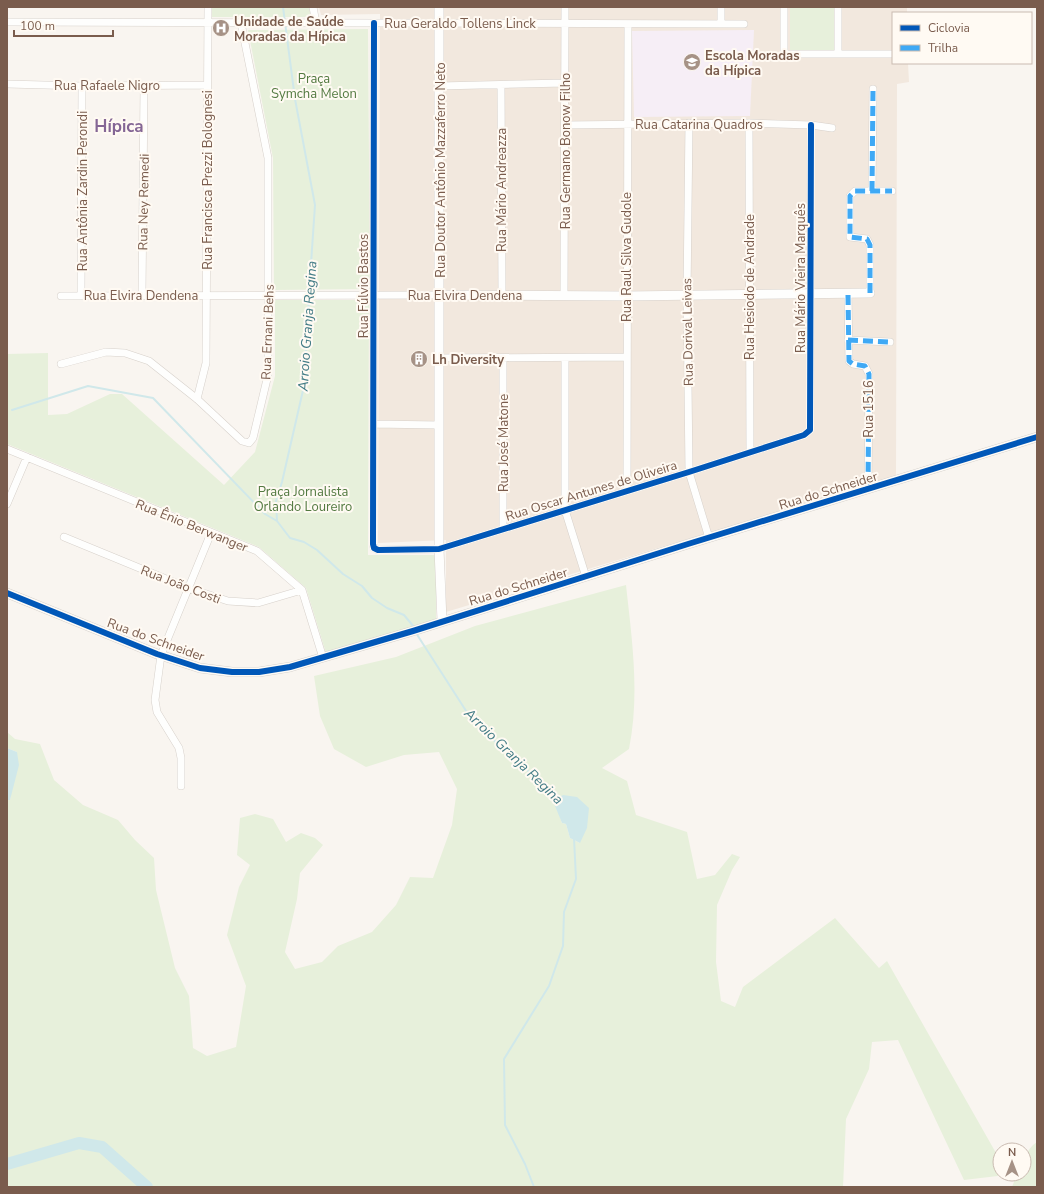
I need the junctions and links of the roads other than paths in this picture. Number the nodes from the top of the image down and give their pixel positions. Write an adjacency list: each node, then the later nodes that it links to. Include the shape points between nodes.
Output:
1 (208, 7): 13 (street, Rua Francisca Prezzi Bolognesi)
2 (313, 7): 10 (street)
3 (439, 7): 14 (street, Rua Doutor Antônio Mazzaferro Neto)
4 (565, 7): 15 (street, Rua Germano Bonow Filho)
5 (721, 7): 12 (street)
6 (784, 7): 18 (street, via 784,52)
7 (838, 7): 18 (street)
8 (7, 22): 13 (street, Rua Geraldo Tollens Linck)
9 (241, 23): 10 (street, Rua Geraldo Tollens Linck); 13 (street, Rua Geraldo Tollens Linck); 41 (street, Rua Ernani Behs, via 268,158)
10 (316, 23): 11 (street, Rua Geraldo Tollens Linck)
11 (374, 23): 14 (street, Rua Geraldo Tollens Linck); 42 (street, Rua Fúlvio Bastos)
12 (721, 23): 16 (street, Rua Geraldo Tollens Linck); 17 (street, Rua Geraldo Tollens Linck)
13 (208, 24): 23 (street, Rua Francisca Prezzi Bolognesi)
14 (440, 24): 15 (street, Rua Geraldo Tollens Linck); 26 (street, Rua Doutor Antônio Mazzaferro Neto)
15 (565, 24): 16 (street, Rua Geraldo Tollens Linck); 20 (street, Rua Germano Bonow Filho)
16 (628, 24): 30 (street, Rua Raul Silva Gudole)
17 (744, 24)
18 (838, 54): 19 (street)
19 (892, 54)
20 (565, 83): 22 (street); 31 (street, Rua Germano Bonow Filho)
21 (7, 84): 24 (street, Rua Rafaele Nigro)
22 (501, 84): 26 (street); 44 (street, Rua Mário Andreazza)
23 (207, 85): 25 (street, Rua Rafaele Nigro); 40 (street, Rua Francisca Prezzi Bolognesi)
24 (82, 86): 25 (street, Rua Rafaele Nigro); 38 (street, Rua Antônia Zardin Perondi)
25 (144, 86): 39 (street, Rua Ney Remedi)
26 (440, 86): 43 (street, Rua Doutor Antônio Mazzaferro Neto)
27 (873, 89): 34 (street)
28 (689, 123): 29 (street, Rua Catarina Quadros); 30 (street, Rua Catarina Quadros); 50 (street, Rua Dorival Leivas)
29 (749, 123): 32 (street, Rua Catarina Quadros); 45 (street, Rua Hesiodo de Andrade)
30 (627, 124): 31 (street, Rua Catarina Quadros); 49 (street, Rua Raul Silva Gudole)
31 (565, 125): 37 (street, Rua Germano Bonow Filho)
32 (811, 125): 33 (street, Rua Catarina Quadros); 46 (street, Rua Mário Vieira Marquês)
33 (832, 128)
34 (872, 191): 35 (street); 36 (street, via 854,191 850,196 850,237 870,242)
35 (892, 191)
36 (870, 293): 47 (street, Rua Elvira Dendena)
37 (564, 294): 44 (street, Rua Elvira Dendena); 49 (street, Rua Elvira Dendena)
38 (81, 295): 39 (street, Rua Elvira Dendena); 48 (street, Rua Elvira Dendena)
39 (142, 295): 40 (street, Rua Elvira Dendena)
40 (206, 295): 41 (street, Rua Elvira Dendena); 58 (street, Rua Francisca Prezzi Bolognesi, via 206,363)
41 (269, 295): 42 (street, Rua Elvira Dendena); 58 (street, Rua Ernani Behs, via 268,375 253,438 248,443 242,442)
42 (374, 295): 43 (street, Rua Elvira Dendena); 59 (street, Rua Fúlvio Bastos)
43 (439, 295): 44 (street, Rua Elvira Dendena); 53 (street, Rua Doutor Antônio Mazzaferro Neto)
44 (502, 295)
45 (748, 295): 46 (street, Rua Elvira Dendena); 50 (street, Rua Elvira Dendena); 64 (street, Rua Hesiodo de Andrade)
46 (811, 295): 47 (street, Rua Elvira Dendena); 61 (street, Rua Mário Vieira Marquês)
47 (848, 295): 51 (street, Rua 1516)
48 (61, 296)
49 (626, 296): 50 (street, Rua Elvira Dendena); 56 (street, Rua Raul Silva Gudole)
50 (687, 296): 66 (street, Rua Dorival Leivas)
51 (848, 340): 52 (street); 67 (street, Rua 1516, via 849,361 865,366 869,374)
52 (890, 342)
53 (439, 358): 54 (street); 60 (street, Rua Doutor Antônio Mazzaferro Neto)
54 (503, 358): 55 (street); 71 (street, Rua José Matone)
55 (565, 358): 56 (street); 70 (street)
56 (626, 358): 68 (street, Rua Raul Silva Gudole)
57 (61, 364): 58 (street, Rua Ernani Behs, via 106,352 125,353 149,361)
58 (196, 399)
59 (374, 424): 60 (street); 75 (street, Rua Fúlvio Bastos)
60 (439, 424): 76 (street, Rua Doutor Antônio Mazzaferro Neto)
61 (810, 430): 64 (street, Rua Oscar Antunes de Oliveira, via 804,435)
62 (1037, 437): 67 (street, Rua do Schneider)
63 (7, 449): 65 (street, Rua Ênio Berwanger)
64 (750, 452): 66 (street, Rua Oscar Antunes de Oliveira)
65 (27, 457): 69 (street); 72 (street, Rua Ênio Berwanger)
66 (689, 472): 68 (street, Rua Oscar Antunes de Oliveira); 74 (street, Rua Dorival Leivas)
67 (868, 489): 74 (street, Rua do Schneider)
68 (627, 490): 70 (street, Rua Oscar Antunes de Oliveira)
69 (7, 504)
70 (565, 510): 71 (street, Rua Oscar Antunes de Oliveira); 77 (street)
71 (503, 528): 76 (street, Rua Oscar Antunes de Oliveira)
72 (211, 533): 78 (street); 79 (street, Rua Ênio Berwanger, via 257,551)
73 (64, 537): 78 (street, Rua João Costi)
74 (709, 538): 77 (street, Rua do Schneider)
75 (374, 548): 76 (street, Rua Oscar Antunes de Oliveira)
76 (439, 549): 81 (street, Rua Doutor Antônio Mazzaferro Neto)
77 (586, 577): 81 (street, Rua do Schneider)
78 (188, 588): 79 (street, Rua João Costi, via 228,601 258,603); 82 (street)
79 (302, 590): 83 (street)
80 (7, 593): 82 (street, Rua do Schneider)
81 (442, 621): 83 (street, Rua do Schneider)
82 (161, 655): 83 (street, Rua do Schneider, via 200,668 232,672 259,672); 84 (street, via 155,700 157,712 179,748)
83 (323, 658)
84 (181, 786)

